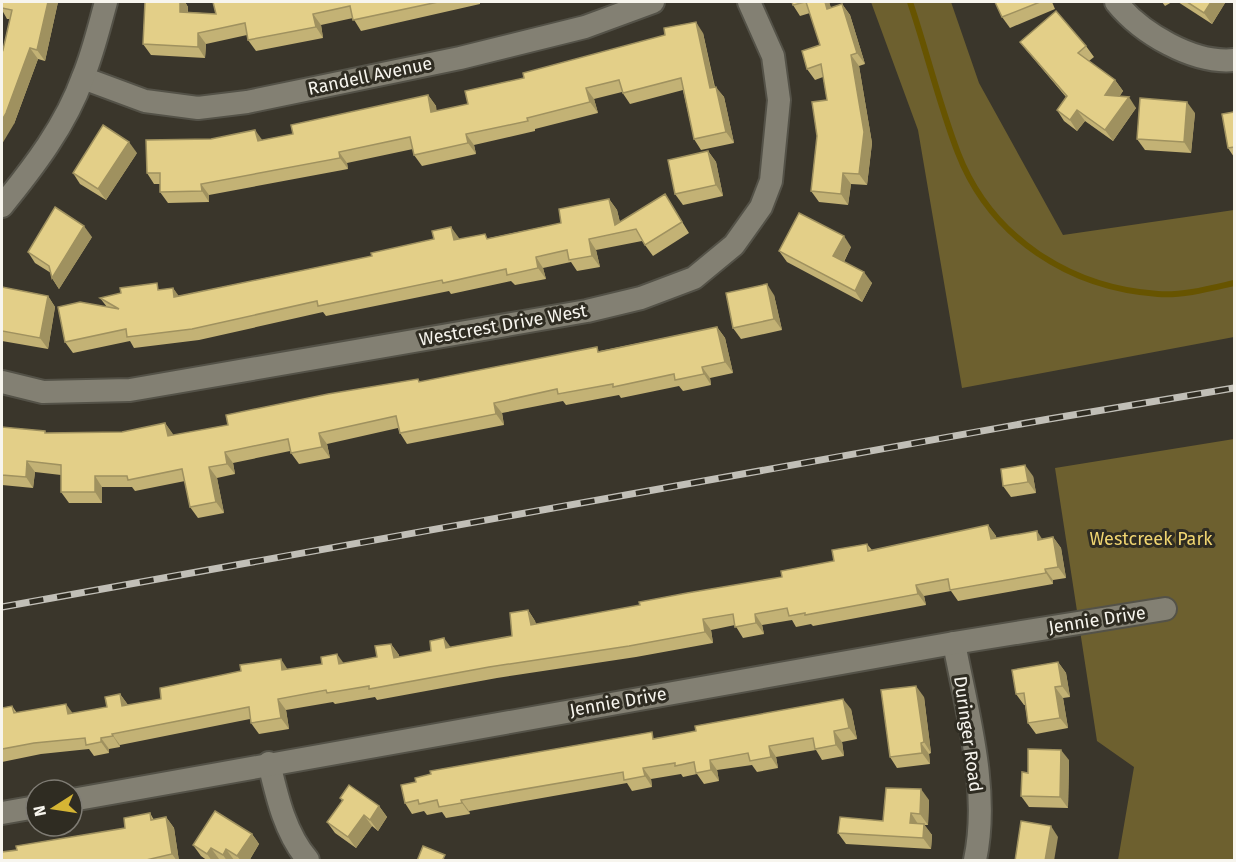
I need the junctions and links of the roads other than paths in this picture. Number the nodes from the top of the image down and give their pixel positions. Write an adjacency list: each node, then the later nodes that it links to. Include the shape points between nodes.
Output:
1 (106, 2): 6 (street)
2 (654, 2): 6 (street, Randell Avenue, via 585,27 460,58 198,108 145,101)
3 (749, 2): 8 (street, Westcrest Drive West, via 773,56 779,100 771,181 761,207 734,245 694,278 641,298 587,311 130,390 43,392)
4 (1116, 2): 5 (street, via 1150,32 1183,49)
5 (1234, 60)
6 (83, 78): 7 (street, via 54,135)
7 (2, 206)
8 (2, 382)
9 (1164, 609): 10 (street, Jennie Drive)
10 (954, 643): 11 (street, Jennie Drive); 16 (street, Duringer Road, via 976,766)
11 (269, 763): 12 (street, Jennie Drive); 15 (street, via 290,832)
12 (84, 798)
13 (24, 809): 14 (street)
14 (2, 813)
15 (308, 861)
16 (975, 861)

